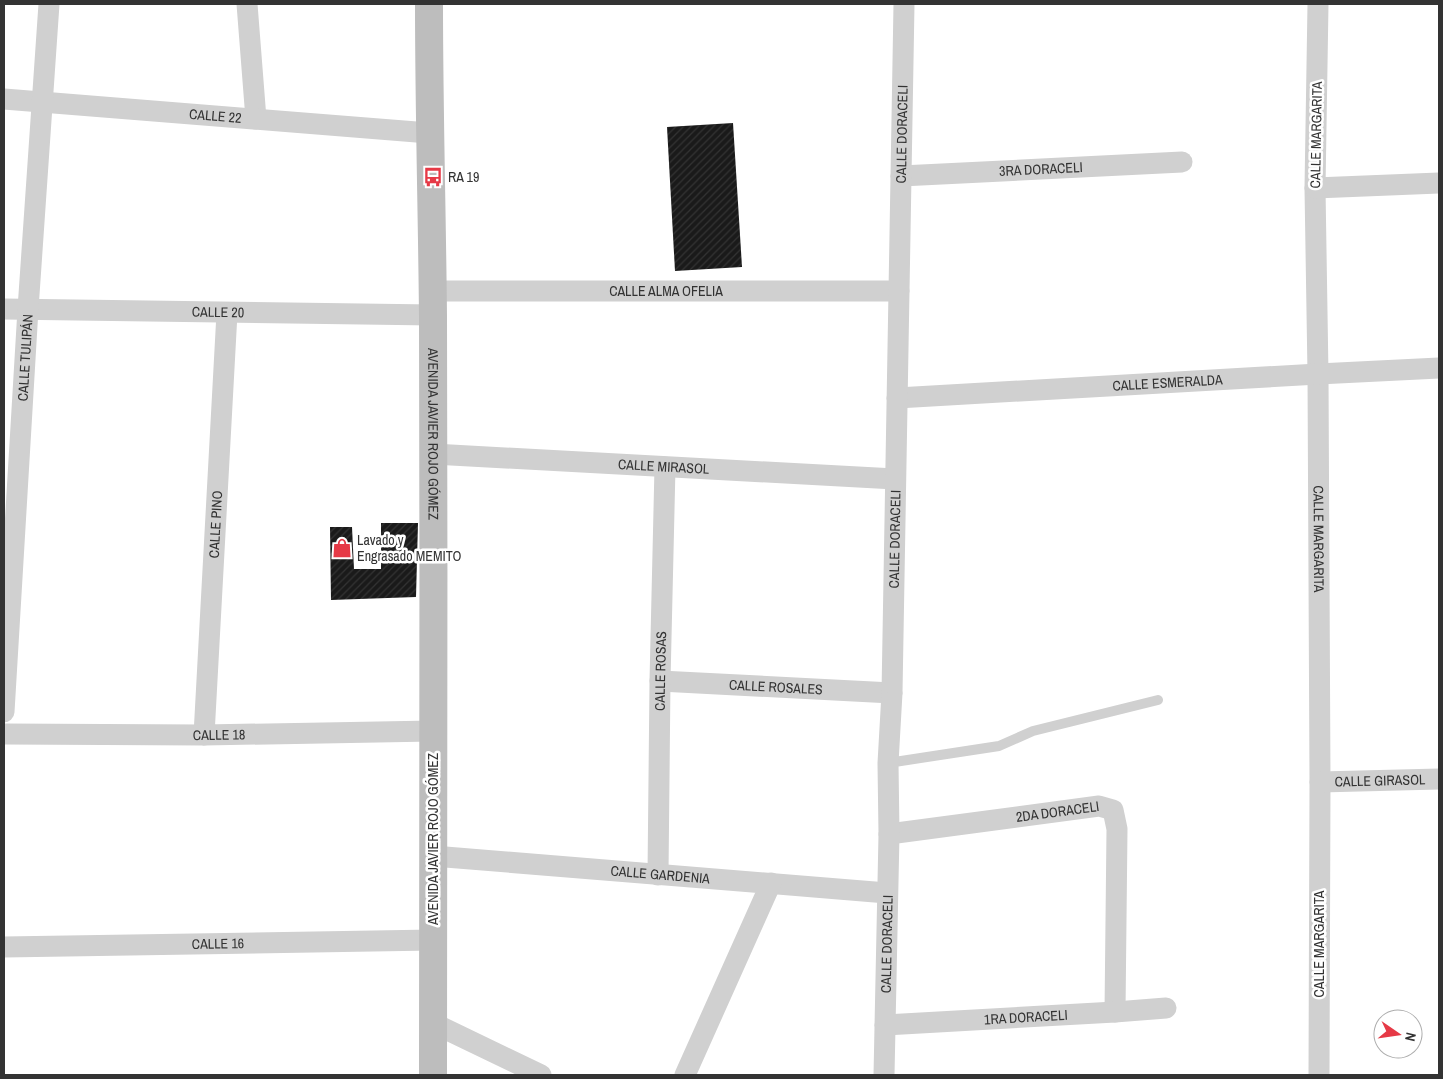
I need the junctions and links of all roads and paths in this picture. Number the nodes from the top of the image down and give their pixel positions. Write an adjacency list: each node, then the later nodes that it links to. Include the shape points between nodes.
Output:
1 (49, 4): 7 (street, CALLE TULIPÁN)
2 (247, 4): 8 (street)
3 (429, 4): 9 (street, AVENIDA JAVIER ROJO GÓMEZ)
4 (904, 4): 11 (street, CALLE DORACELI)
5 (1318, 4): 13 (street, CALLE MARGARITA)
6 (4, 99): 7 (street, CALLE 22)
7 (43, 102): 8 (street, CALLE 22); 17 (street, CALLE TULIPÁN)
8 (256, 119): 9 (street, CALLE 22)
9 (429, 133): 15 (street, AVENIDA JAVIER ROJO GÓMEZ)
10 (1182, 162): 11 (street, 3RA DORACELI)
11 (901, 176): 14 (street, CALLE DORACELI)
12 (1439, 183): 13 (street)
13 (1315, 188): 20 (street, CALLE MARGARITA)
14 (899, 291): 15 (street, CALLE ALMA OFELIA); 21 (street, CALLE DORACELI)
15 (432, 303): 18 (street, CALLE 20); 22 (street, AVENIDA JAVIER ROJO GÓMEZ)
16 (4, 309): 17 (street, CALLE 20)
17 (28, 309): 18 (street, CALLE 20); 28 (street, CALLE TULIPÁN)
18 (227, 313): 31 (street, CALLE PINO)
19 (1439, 368): 20 (street, CALLE ESMERALDA)
20 (1318, 374): 21 (street, CALLE ESMERALDA); 34 (street, CALLE MARGARITA)
21 (897, 398): 24 (street, CALLE DORACELI)
22 (433, 454): 23 (street, CALLE MIRASOL); 29 (street, AVENIDA JAVIER ROJO GÓMEZ)
23 (665, 467): 24 (street, CALLE MIRASOL); 25 (street, CALLE ROSAS)
24 (895, 478): 26 (street, CALLE DORACELI)
25 (660, 681): 26 (street, CALLE ROSALES); 37 (street, CALLE ROSAS)
26 (892, 693): 32 (street, CALLE DORACELI)
27 (1158, 700): 32 (lane, via 1033,731 999,746)
28 (4, 712)
29 (433, 730): 31 (street, CALLE 18); 36 (street, AVENIDA JAVIER ROJO GÓMEZ)
30 (4, 734): 31 (street, CALLE 18)
31 (204, 734)
32 (888, 763): 35 (street, CALLE DORACELI)
33 (1439, 779): 34 (street, CALLE GIRASOL)
34 (1320, 782): 50 (street, CALLE MARGARITA)
35 (889, 834): 39 (street, CALLE DORACELI); 43 (street, 2DA DORACELI, via 1099,806 1113,810 1117,829)
36 (433, 856): 37 (street, CALLE GARDENIA); 40 (street, AVENIDA JAVIER ROJO GÓMEZ)
37 (658, 875): 38 (street, CALLE GARDENIA)
38 (772, 883): 39 (street, CALLE GARDENIA); 48 (street)
39 (887, 893): 45 (street, CALLE DORACELI)
40 (433, 940): 41 (street, CALLE 16); 44 (street, AVENIDA JAVIER ROJO GÓMEZ)
41 (4, 948)
42 (1166, 1008): 43 (street, 1RA DORACELI)
43 (1115, 1012): 45 (street, 1RA DORACELI)
44 (433, 1023): 46 (street, AVENIDA JAVIER ROJO GÓMEZ); 47 (street)
45 (886, 1025): 49 (street, CALLE DORACELI)
46 (433, 1075)
47 (541, 1075)
48 (685, 1075)
49 (884, 1075)
50 (1319, 1075)

